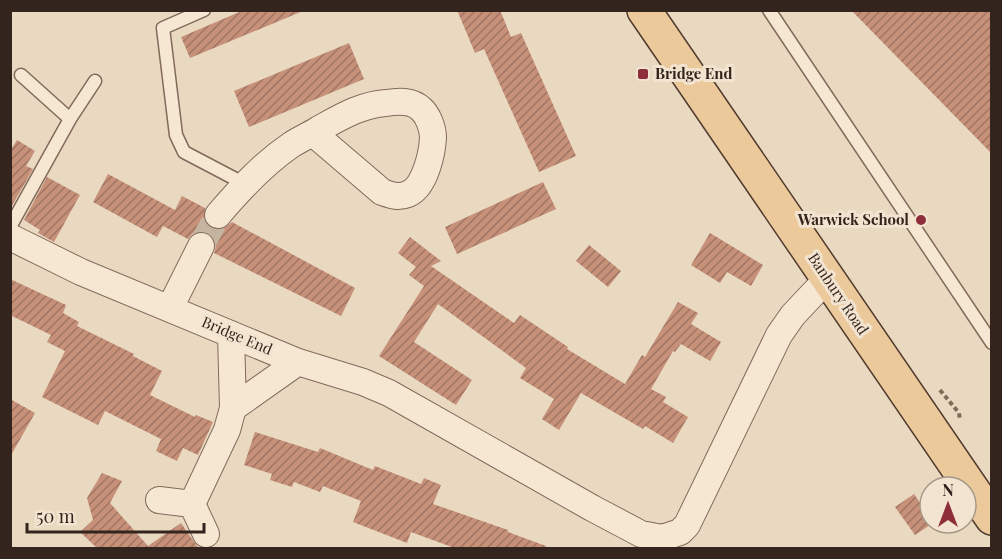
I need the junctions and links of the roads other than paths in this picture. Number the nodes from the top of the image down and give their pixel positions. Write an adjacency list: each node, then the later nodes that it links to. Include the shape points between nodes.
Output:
1 (204, 10): 8 (lane, via 163,28 176,135 183,152)
2 (644, 10): 13 (main road, Banbury Road)
3 (769, 10): 16 (lane)
4 (21, 75): 6 (lane)
5 (95, 81): 6 (lane)
6 (70, 119): 10 (lane)
7 (313, 133): 7 (street, via 357,108 399,101 420,108 429,119 433,138 423,180 408,194 396,197 382,192); 8 (street)
8 (245, 184): 9 (street)
9 (218, 215)
10 (10, 227)
11 (10, 237): 14 (street, Bridge End, via 81,272)
12 (201, 246): 14 (street)
13 (827, 279): 17 (street, Bridge End, via 779,335 687,525 662,538 641,534 592,508 389,393); 21 (main road, Banbury Road)
14 (170, 308): 15 (street, Bridge End)
15 (231, 334): 17 (street, Bridge End); 18 (street)
16 (992, 343)
17 (298, 362): 18 (street)
18 (233, 408): 20 (street, via 227,430)
19 (159, 500): 20 (street)
20 (192, 504): 22 (street)
21 (992, 518)
22 (206, 534)

